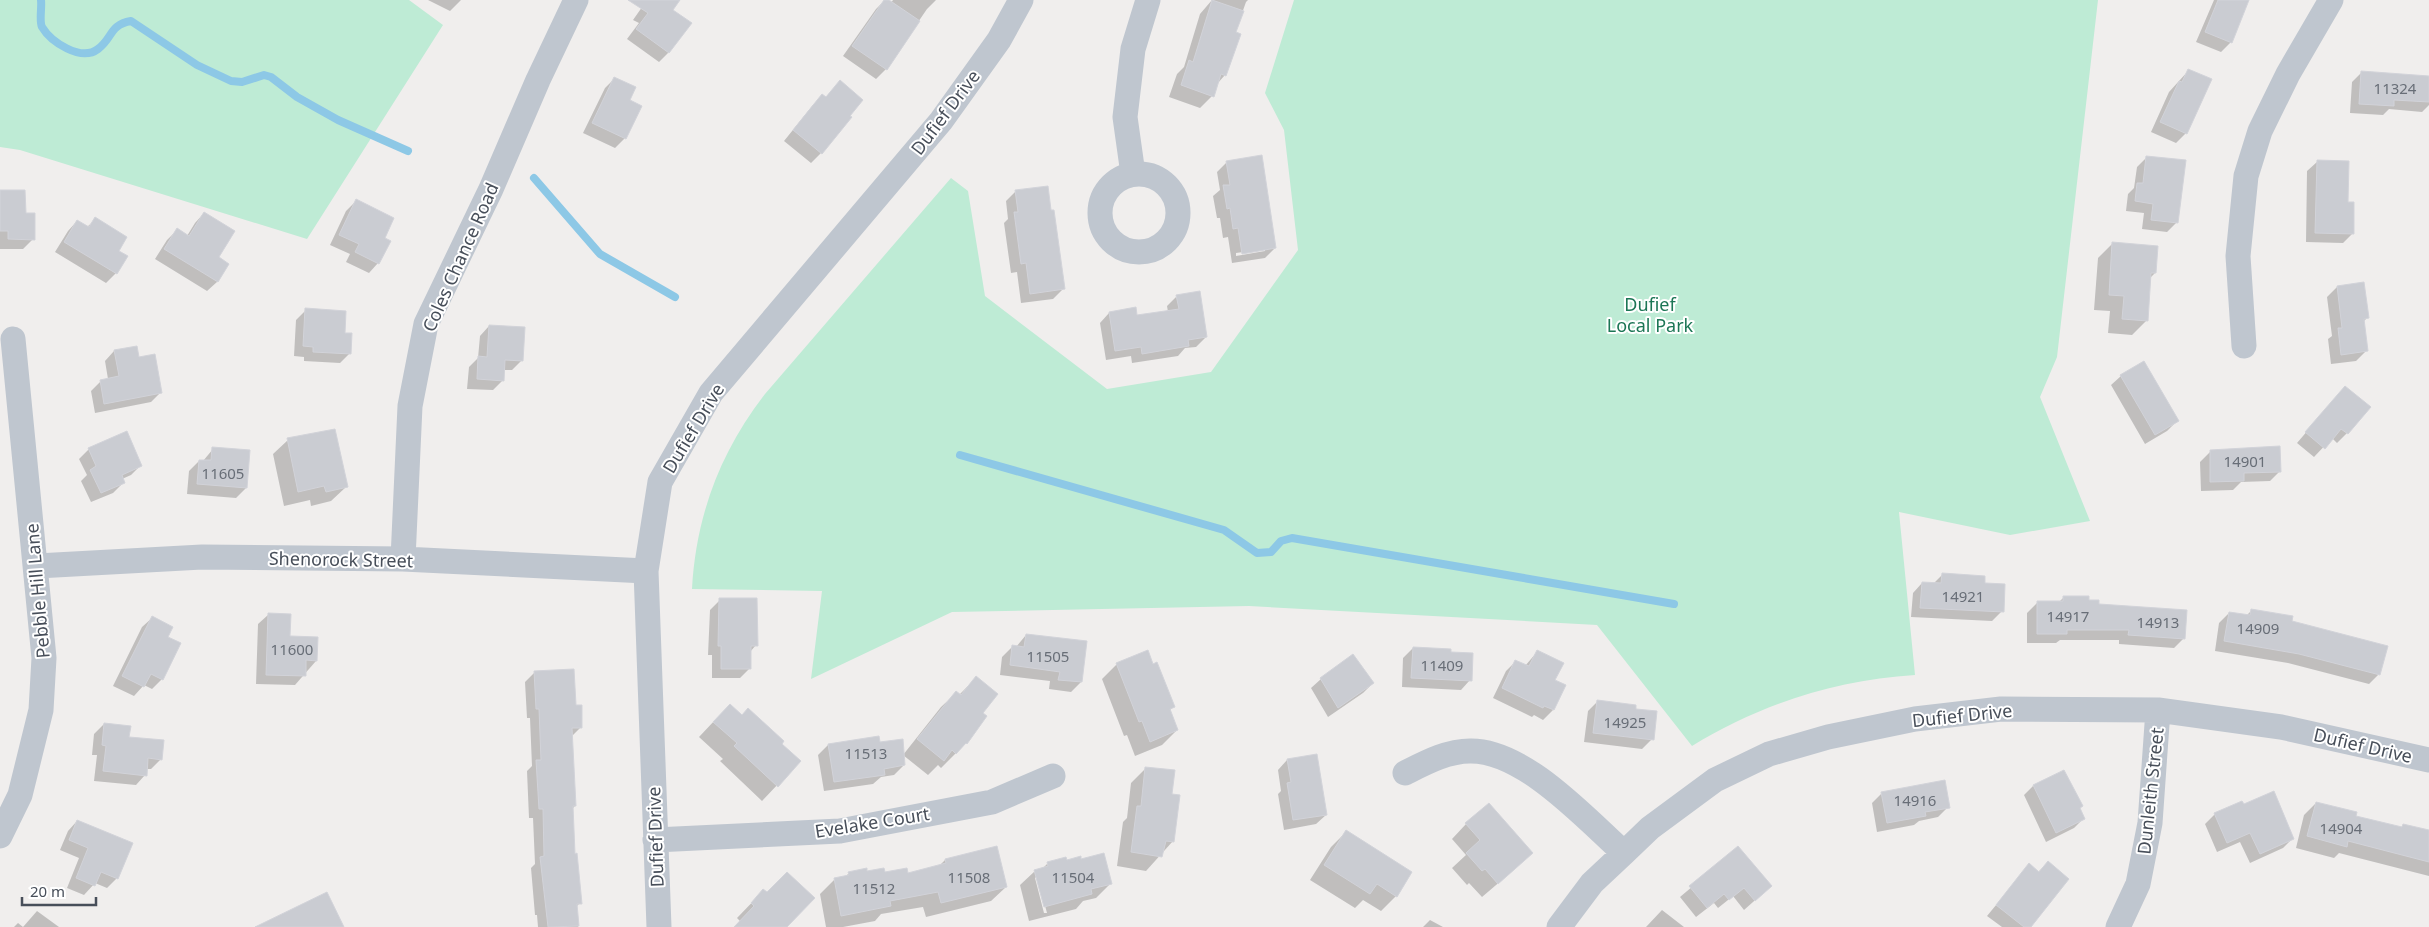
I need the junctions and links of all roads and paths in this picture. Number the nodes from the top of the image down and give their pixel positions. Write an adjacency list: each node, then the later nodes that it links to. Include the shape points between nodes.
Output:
1 (576, 0): 8 (street, Coles Chance Road, via 426,324 410,406)
2 (1021, 0): 10 (street, Dufief Drive, via 999,40 941,121 710,393 660,482)
3 (1148, 0): 5 (street, via 1133,48 1126,118)
4 (2331, 0): 7 (street, via 2288,74 2260,131 2246,176 2238,256)
5 (1133, 174)
6 (13, 339): 9 (street, Pebble Hill Lane)
7 (2244, 346)
8 (403, 559): 9 (street, Shenorock Street, via 202,557); 10 (street, Shenorock Street)
9 (36, 566): 15 (street, Pebble Hill Lane, via 44,658 41,710 20,795)
10 (646, 571): 16 (street, Dufief Drive)
11 (2158, 710): 12 (street, Dufief Drive, via 2280,726); 17 (street, Dufief Drive, via 2001,709 1915,719 1828,737 1769,754 1714,780 1650,828); 20 (street, Dunleith Street, via 2150,823 2138,884)
12 (2429, 760)
13 (1405, 774): 17 (street, via 1434,758 1470,751 1504,758 1548,784)
14 (1053, 776): 16 (street, Evelake Court, via 992,802 840,831)
15 (0, 836)
16 (655, 840): 18 (street, Dufief Drive)
17 (1624, 853): 19 (street, Dufief Drive, via 1592,883)
18 (659, 927)
19 (1560, 927)
20 (2118, 927)

